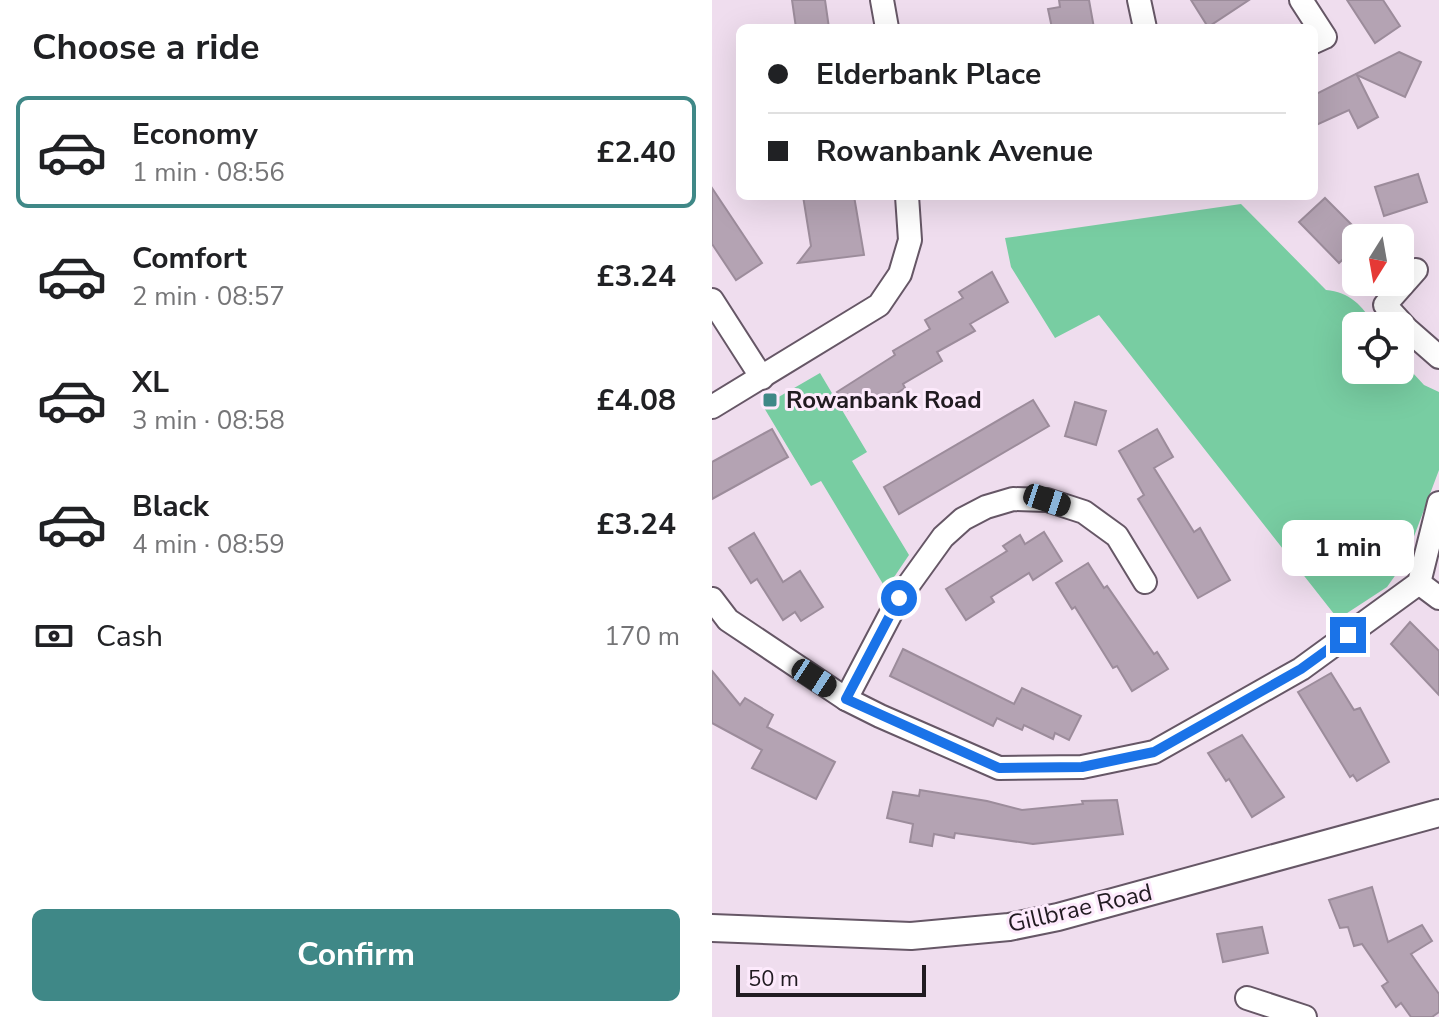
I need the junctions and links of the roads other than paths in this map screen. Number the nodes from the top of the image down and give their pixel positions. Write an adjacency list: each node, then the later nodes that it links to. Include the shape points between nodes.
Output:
1 (882, 0): 4 (street)
2 (1139, 0): 5 (street)
3 (1301, 0): 6 (street)
4 (886, 24)
5 (1144, 24)
6 (1317, 24)
7 (1318, 26): 8 (street, via 1325,37)
8 (1318, 40)
9 (907, 200): 13 (street, via 910,240 900,274 879,305)
10 (1416, 270): 12 (street, via 1385,305)
11 (712, 300): 13 (street)
12 (1439, 357)
13 (762, 378): 14 (street)
14 (712, 407)
15 (1439, 503): 17 (street)
16 (1145, 582): 20 (street, via 1117,536 1084,512 1047,500 1013,499 986,507 943,537 899,598)
17 (1419, 583): 18 (street); 20 (street, via 1301,669 1154,752 1082,767 999,768)
18 (1439, 598)
19 (712, 599): 20 (street, via 728,620)
20 (846, 699)
21 (1439, 813): 22 (street, Gillbrae Road, via 1009,927 911,936)
22 (712, 928)
23 (1247, 998): 24 (street)
24 (1305, 1017)

